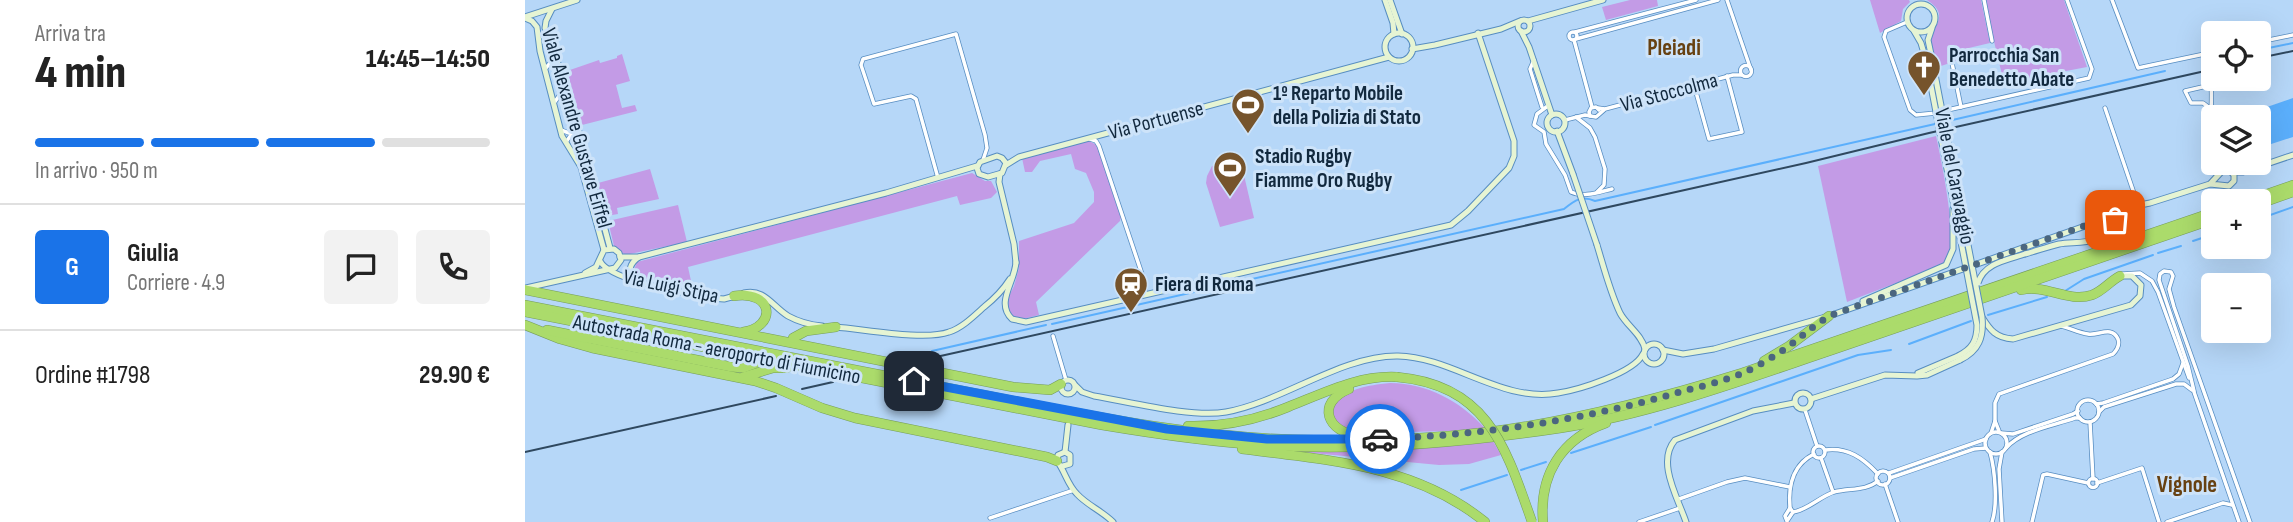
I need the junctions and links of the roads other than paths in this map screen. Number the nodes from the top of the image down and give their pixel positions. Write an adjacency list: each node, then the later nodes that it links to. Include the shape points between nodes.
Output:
1 (577, 0): 12 (street)
2 (1385, 0): 27 (street)
3 (1390, 0): 28 (street)
4 (1603, 0): 22 (street, via 1548,15)
5 (1696, 0): 16 (street)
6 (1718, 0): 17 (street)
7 (1727, 0): 35 (street)
8 (1921, 0): 14 (street)
9 (1984, 0): 32 (street)
10 (2067, 0): 57 (street, via 2092,69 2090,77)
11 (2112, 0): 36 (street, via 2138,69)
12 (568, 2): 15 (street)
13 (1913, 3): 14 (street); 20 (street)
14 (1928, 6): 21 (street, via 1934,13)
15 (552, 9): 18 (street); 34 (street, Viale Alexandre Gustave Eiffel, via 545,25)
16 (1661, 9): 17 (street); 30 (street, via 1575,32)
17 (1662, 15): 30 (street)
18 (525, 18): 39 (street, Viale Alexandre Gustave Eiffel, via 537,26)
19 (1520, 21): 22 (street); 23 (street); 24 (street)
20 (1907, 22): 25 (street); 57 (street, via 1884,34 1910,110 1916,115)
21 (1933, 24): 25 (street, via 1923,32); 40 (street, Viale del Caravaggio)
22 (1529, 26): 24 (street); 38 (street)
23 (1501, 29): 24 (street); 26 (street)
24 (1520, 31): 38 (street)
25 (1914, 31): 40 (street, Viale del Caravaggio)
26 (1478, 33): 33 (street); 106 (street, via 1515,153 1503,175 1456,221)
27 (1394, 34): 28 (street); 37 (street, via 1385,44)
28 (1402, 34): 33 (street, via 1411,41)
29 (2293, 35): 31 (street)
30 (1575, 39): 59 (street)
31 (2271, 40)
32 (1992, 41)
33 (1412, 49): 37 (street, via 1401,61)
34 (555, 55): 39 (street, via 549,61); 42 (street, Viale Alexandre Gustave Eiffel)
35 (1747, 55): 44 (street); 45 (street, Via Stoccolma)
36 (2201, 55)
37 (1389, 57): 67 (street, Via Portuense)
38 (1533, 57): 56 (street)
39 (542, 58): 43 (street, Viale Alexandre Gustave Eiffel)
40 (1929, 59): 91 (street, Viale del Caravaggio, bridge); 107 (street, Viale del Caravaggio, bridge)
41 (1952, 63): 57 (street)
42 (560, 65): 43 (street, via 551,62); 48 (street, Viale Alexandre Gustave Eiffel)
43 (545, 69): 49 (street, Viale Alexandre Gustave Eiffel)
44 (1751, 69): 45 (street); 45 (street, via 1748,75)
45 (1742, 70): 46 (street, Via Stoccolma)
46 (1727, 76): 47 (street, Via Stoccolma); 47 (street, via 1742,132 1709,139)
47 (1694, 85): 59 (street, Via Stoccolma)
48 (567, 86): 49 (street, via 559,93); 51 (street, Viale Alexandre Gustave Eiffel)
49 (550, 90): 52 (street, Viale Alexandre Gustave Eiffel)
50 (2212, 97): 53 (street); 53 (street, via 2211,85 2185,91 2190,103); 55 (street)
51 (571, 99): 52 (street, via 560,95); 63 (street, Viale Alexandre Gustave Eiffel)
52 (554, 103): 64 (street, Viale Alexandre Gustave Eiffel)
53 (2203, 103): 54 (street)
54 (2206, 105)
55 (2211, 105)
56 (1546, 107): 60 (street); 65 (street, via 1534,124)
57 (1961, 107)
58 (2105, 108): 90 (street)
59 (1594, 111): 61 (street)
60 (1552, 114): 62 (street); 65 (street)
61 (1576, 117): 62 (street); 87 (street, via 1595,136 1606,178)
62 (1565, 120): 66 (street, via 1563,129)
63 (577, 127): 64 (street, via 571,133); 68 (street, Viale Alexandre Gustave Eiffel)
64 (561, 130): 69 (street, Viale Alexandre Gustave Eiffel)
65 (1547, 130): 66 (street); 87 (street, via 1545,143 1571,192)
66 (1557, 131): 121 (street, bridge, via 1620,313)
67 (1088, 138): 73 (street, Via Portuense); 106 (street, via 1099,145 1145,284)
68 (580, 139): 69 (street, via 570,135); 95 (street, Viale Alexandre Gustave Eiffel)
69 (565, 143): 95 (street, Viale Alexandre Gustave Eiffel, via 581,167)
70 (2293, 155): 72 (street)
71 (983, 160): 73 (street, via 999,157); 74 (street); 80 (street, via 985,135 955,34 863,59 874,104 911,96 916,99)
72 (2271, 162)
73 (1006, 165): 75 (street)
74 (978, 166): 75 (street, via 984,177); 80 (street)
75 (1000, 174): 99 (street)
76 (2219, 175): 82 (street)
77 (2220, 175): 83 (street)
78 (2233, 175): 81 (street)
79 (2240, 175): 81 (street)
80 (938, 178): 97 (street)
81 (2234, 181): 83 (street)
82 (2210, 184): 83 (street); 90 (street)
83 (2221, 184)
84 (2293, 185): 88 (highway)
85 (1612, 189): 87 (street)
86 (2293, 192): 89 (highway)
87 (1596, 193)
88 (2271, 193)
89 (2271, 200)
90 (2138, 205): 93 (street)
91 (1953, 206): 108 (street, bridge, via 1952,254 1946,265); 126 (street, Viale del Caravaggio, bridge, via 1977,328 1974,344)
92 (2201, 216): 130 (highway, Autostrada Roma - aeroporto di Fiumicino)
93 (2111, 218): 107 (street, bridge, via 2106,234 2099,239 2059,244 1985,270 1978,283); 111 (street)
94 (2201, 223): 110 (highway, Autostrada Roma - aeroporto di Fiumicino)
95 (607, 249): 96 (street); 98 (street)
96 (621, 257): 97 (street); 100 (street, via 618,266)
97 (639, 257): 103 (street, via 630,269)
98 (600, 261): 100 (street); 101 (street)
99 (1016, 262): 106 (street, via 1004,305 1008,317 1016,321); 118 (street, via 1002,290 950,332 922,335)
100 (609, 269): 101 (street); 103 (street, Via Luigi Stipa)
101 (585, 273): 104 (street)
102 (2120, 276): 110 (highway, via 2086,296 2029,288); 117 (street, via 2140,282 2142,292 2136,302); 127 (street, via 2137,272 2154,283)
103 (637, 281): 105 (street, Via Luigi Stipa, via 711,298)
104 (525, 289): 119 (highway)
105 (734, 296): 118 (street, Via Luigi Stipa, via 759,293 796,320); 119 (highway, via 755,296 766,313 757,328)
106 (1139, 296)
107 (1978, 297): 114 (street, Viale del Caravaggio, bridge)
108 (1858, 303): 111 (street); 115 (street)
109 (525, 305): 133 (highway, Autostrada Roma - aeroporto di Fiumicino)
110 (1959, 307): 142 (highway, Autostrada Roma - aeroporto di Fiumicino)
111 (1851, 308): 113 (street)
112 (525, 312): 129 (highway, Autostrada Roma - aeroporto di Fiumicino)
113 (1829, 316): 115 (street); 130 (highway)
114 (1982, 317): 117 (street, via 2003,338); 126 (street, Viale del Caravaggio, bridge, via 1980,343)
115 (1800, 324): 124 (street, via 1714,349 1683,354)
116 (525, 325): 128 (highway, via 730,367); 131 (highway, via 592,348)
117 (2059, 326): 147 (street, via 2086,334 2107,331 2116,336 2119,346 2113,354 1999,394)
118 (836, 327): 122 (highway, via 806,331)
119 (731, 332): 122 (highway)
120 (1053, 336): 134 (street)
121 (1642, 339): 123 (street); 125 (street)
122 (795, 341): 133 (highway, via 853,365); 134 (highway, via 1013,387 1050,390)
123 (1653, 344): 124 (street); 125 (street)
124 (1663, 350): 125 (street, via 1658,364 1648,363)
125 (1644, 351): 135 (street, via 1639,362 1627,369 1572,390 1547,394 1513,390 1414,358 1381,357 1259,403 1214,413 1092,396)
126 (1959, 358): 138 (street, via 1924,376 1885,375)
127 (2183, 361): 136 (street); 141 (street, via 2173,379)
128 (754, 364)
129 (814, 368): 131 (highway, via 779,367); 151 (highway, Autostrada Roma - aeroporto di Fiumicino)
130 (1742, 373): 154 (highway, Autostrada Roma - aeroporto di Fiumicino, via 1574,418 1485,432)
131 (738, 377): 164 (highway, via 851,417 1047,457)
132 (1397, 379): 149 (highway, via 1357,381 1233,423); 154 (highway, via 1347,389 1329,408 1330,420 1340,431); 183 (highway, bridge, via 1443,393 1479,419 1501,452)
133 (914, 381): 149 (highway, Autostrada Roma - aeroporto di Fiumicino)
134 (1064, 382): 135 (street); 137 (street, via 1062,392)
135 (1076, 387): 137 (street)
136 (2194, 391): 145 (street, via 2176,384); 172 (street); 194 (street, via 2159,280 2164,271 2173,274 2169,289 2174,307)
137 (1071, 394): 139 (street)
138 (1811, 399): 140 (street, via 1800,394); 143 (street)
139 (1072, 402)
140 (1794, 402): 143 (street); 174 (street, via 1753,411 1675,440 1666,460)
141 (2096, 404): 144 (street, via 2083,402); 145 (street)
142 (1655, 407): 151 (highway, Autostrada Roma - aeroporto di Fiumicino, via 1497,437 1369,447 1230,443); 184 (highway, via 1594,428 1572,442 1547,478)
143 (1805, 410): 156 (street)
144 (2078, 411): 146 (street); 153 (street, via 2013,435)
145 (2099, 412): 148 (street)
146 (2080, 418): 148 (street); 159 (street, via 2029,433)
147 (1994, 421): 152 (street); 153 (street)
148 (2090, 422): 168 (street)
149 (1134, 424): 154 (highway, Autostrada Roma - aeroporto di Fiumicino, via 1267,439)
150 (1068, 425): 160 (street)
151 (1103, 425): 182 (highway, via 1143,436 1385,471 1437,491)
152 (1991, 433): 153 (street); 155 (street)
153 (2000, 433): 159 (street, via 2007,441)
154 (1382, 439)
155 (1986, 439): 157 (street); 166 (street)
156 (1817, 446): 158 (street); 162 (street)
157 (1986, 447): 161 (street); 166 (street)
158 (1825, 450): 163 (street); 165 (street, via 1857,455)
159 (2004, 450): 161 (street); 189 (street, via 1999,469)
160 (1065, 452): 164 (street, via 1058,454); 164 (street, via 1071,460 1068,466)
161 (1990, 452): 188 (street)
162 (1814, 454): 163 (street); 170 (street, via 1798,467)
163 (1821, 458): 173 (street)
164 (1060, 464): 171 (street)
165 (1878, 474): 166 (street, via 1883,471); 167 (street)
166 (1889, 476): 169 (street)
167 (1878, 481): 169 (street); 173 (street, via 1867,488)
168 (2093, 482): 190 (street, via 2043,475); 191 (street, via 2142,468)
169 (1885, 484): 187 (street)
170 (1790, 487): 174 (street, via 1745,478); 178 (street)
171 (1074, 490): 179 (street); 181 (street)
172 (2228, 492): 175 (street); 176 (street)
173 (1833, 493): 178 (street, via 1800,511)
174 (1679, 499): 177 (street)
175 (2223, 503): 176 (street); 192 (street)
176 (2234, 507): 193 (street)
177 (1682, 508): 185 (street); 186 (street)
178 (1791, 510): 180 (street, via 1785,518)
179 (990, 518)
180 (1789, 521)
181 (1113, 522)
182 (1485, 522)
183 (1529, 522)
184 (1543, 522)
185 (1639, 522)
186 (1686, 522)
187 (1898, 522)
188 (1993, 522): 189 (street)
189 (2002, 522)
190 (2032, 522)
191 (2159, 522)
192 (2167, 522)
193 (2239, 522)
194 (2250, 522)

